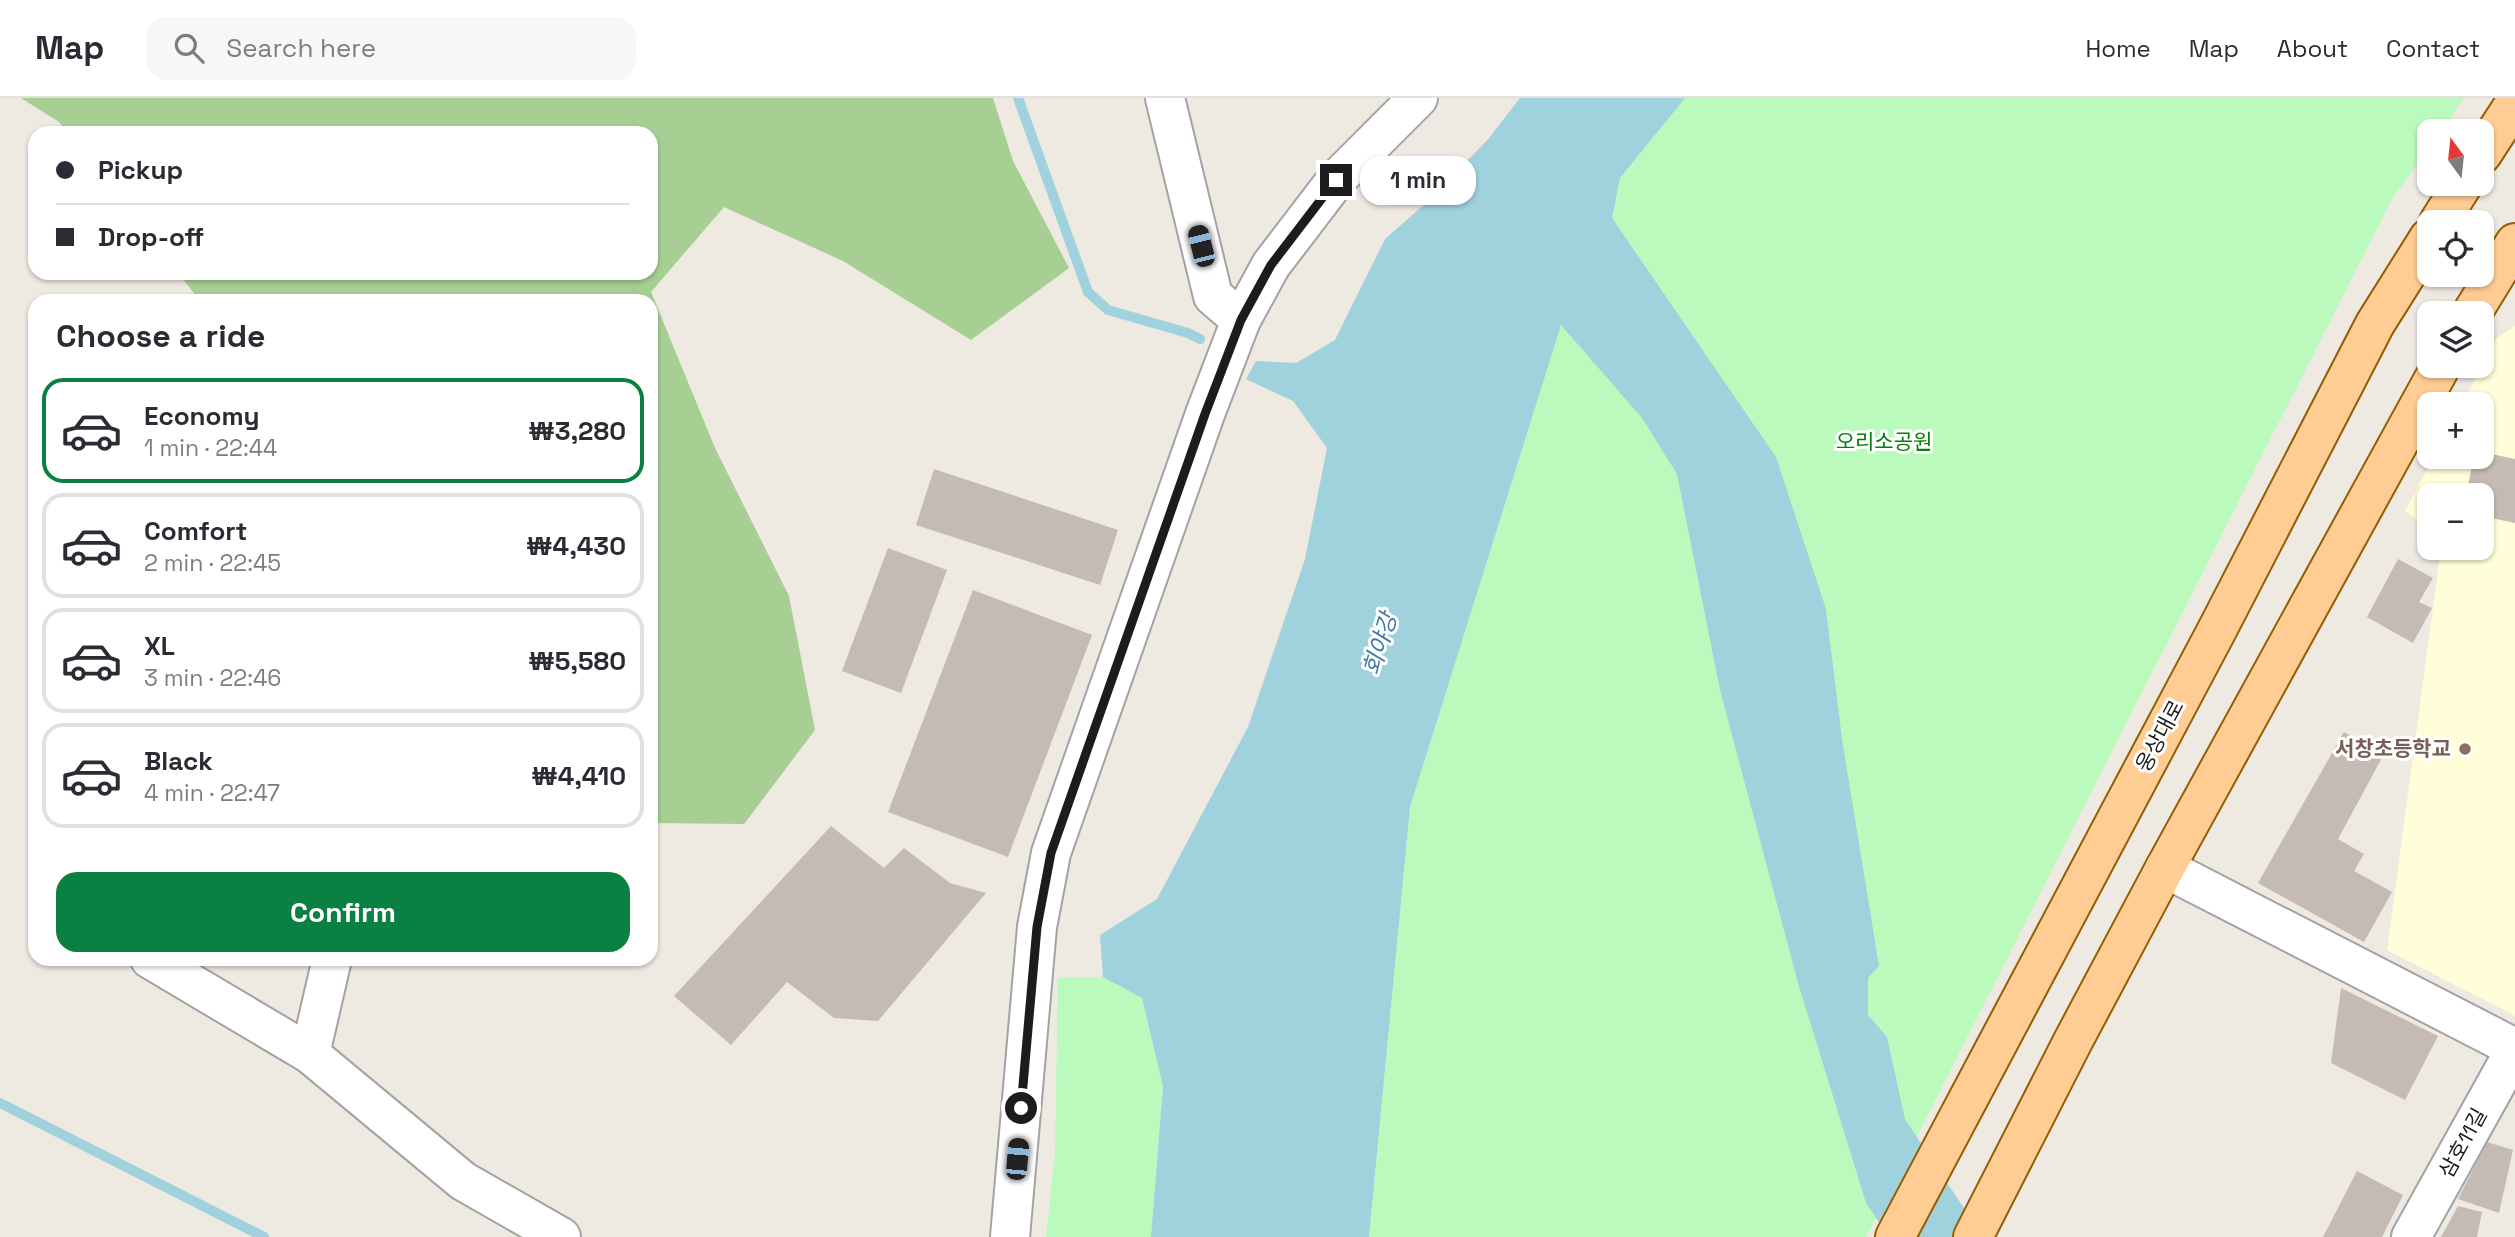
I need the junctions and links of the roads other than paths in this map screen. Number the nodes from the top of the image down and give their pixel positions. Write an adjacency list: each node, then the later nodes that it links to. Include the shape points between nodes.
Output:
1 (1165, 98): 8 (street, via 1213,296)
2 (1418, 98): 8 (street, via 1336,180 1271,265)
3 (2515, 103): 4 (main road)
4 (2494, 135)
5 (2515, 243): 7 (main road)
6 (2417, 257): 18 (main road, 웅상대로, via 2375,324)
7 (2479, 301)
8 (1241, 320): 17 (street, via 1051,853 1037,927)
9 (2434, 378): 10 (main road)
10 (2165, 868): 13 (street); 15 (main road)
11 (161, 966): 14 (street)
12 (330, 966): 14 (street)
13 (2515, 1049): 19 (street, 삼호11길)
14 (310, 1054): 16 (street, via 463,1181)
15 (1979, 1225)
16 (561, 1237)
17 (1010, 1237)
18 (1895, 1237)
19 (2411, 1237)

